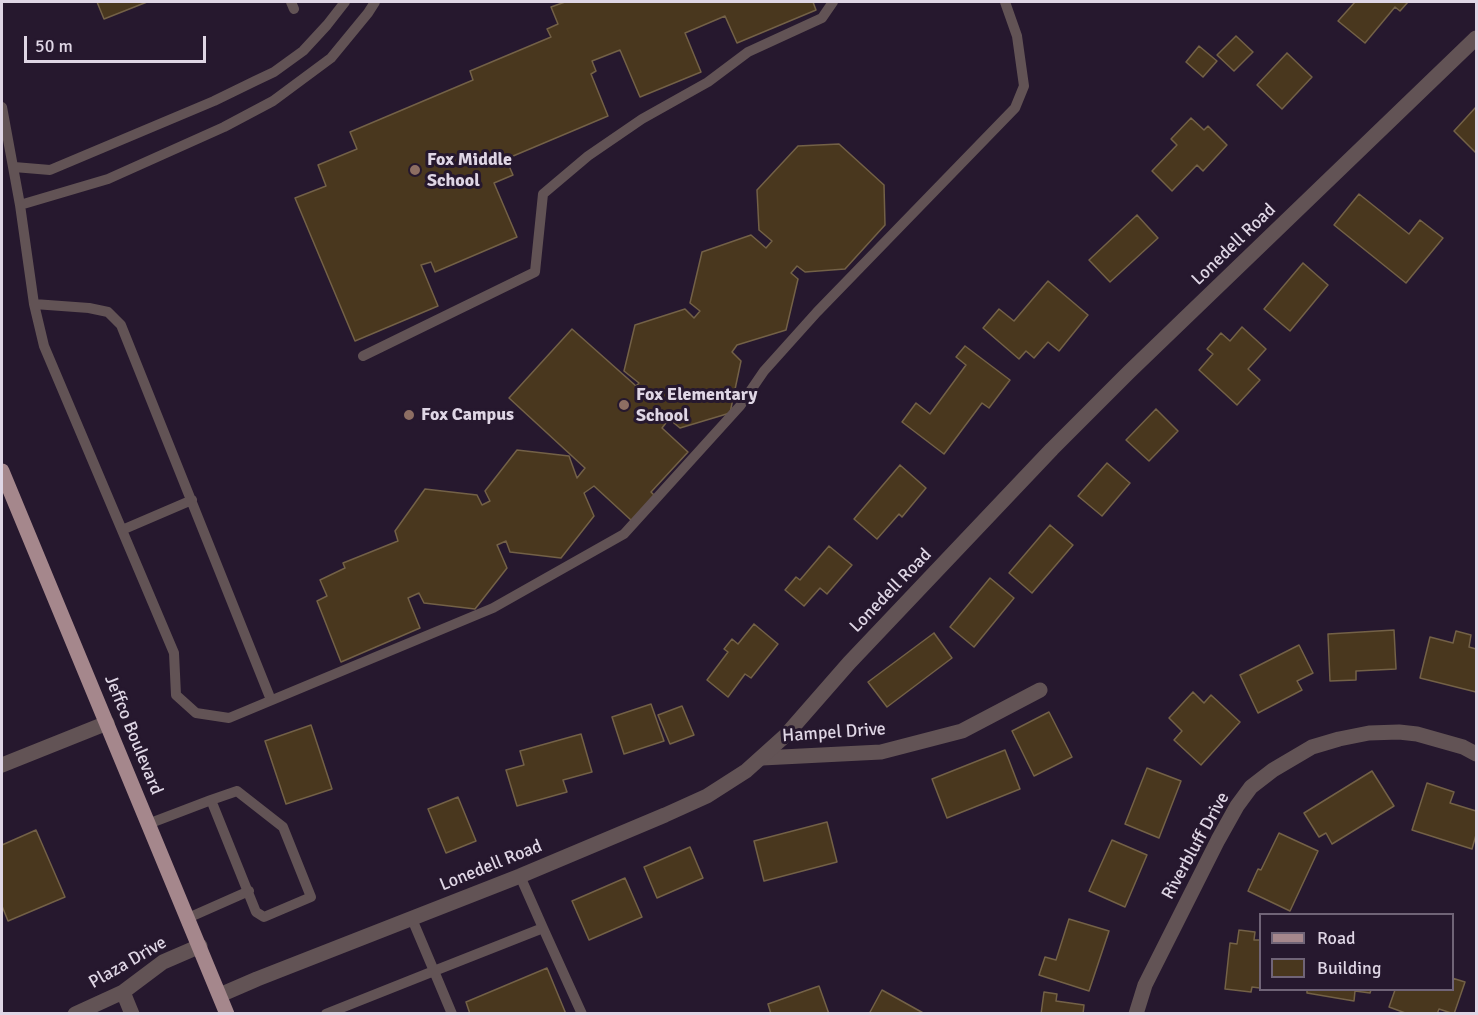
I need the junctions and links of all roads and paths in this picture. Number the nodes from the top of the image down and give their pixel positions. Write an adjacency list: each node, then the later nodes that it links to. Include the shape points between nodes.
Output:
1 (375, 2): 8 (lane, via 331,58 273,101 108,179)
2 (833, 2): 10 (lane, via 822,18 748,52 708,82 642,119 588,156 543,194 535,272)
3 (1005, 2): 16 (lane, via 1017,36 1024,86 1015,108 817,312 764,371 740,406 624,534 493,608)
4 (342, 4): 7 (lane, via 314,40 274,72 50,170)
5 (1476, 38): 19 (street, Lonedell Road, via 1036,465)
6 (2, 107): 7 (lane)
7 (14, 167): 8 (lane)
8 (20, 205): 9 (lane)
9 (34, 304): 13 (lane, via 108,312 121,326); 14 (lane, via 44,346)
10 (363, 356)
11 (2, 471): 12 (main road, Jeffco Boulevard)
12 (5, 485): 17 (main road, Jeffco Boulevard)
13 (192, 500): 14 (lane); 16 (lane)
14 (122, 531): 16 (lane, via 174,653 176,695 196,713 229,718)
15 (1040, 690): 19 (street, Hampel Drive, via 962,731 881,752)
16 (271, 700)
17 (107, 723): 20 (street); 22 (main road, Jeffco Boulevard)
18 (1476, 754): 38 (street, Riverbluff Drive, via 1418,734 1369,733 1312,747 1273,770 1251,787 1237,806 1145,985)
19 (762, 758): 23 (street, Lonedell Road, via 707,796)
20 (2, 765)
21 (211, 800): 22 (lane); 24 (lane); 24 (lane, via 237,791 283,827 311,897 264,917 256,912)
22 (148, 824): 25 (main road, Jeffco Boulevard)
23 (520, 876): 26 (street, Lonedell Road); 27 (lane)
24 (249, 891): 25 (lane)
25 (188, 918): 28 (main road, Jeffco Boulevard)
26 (412, 919): 29 (lane); 31 (street, Lonedell Road)
27 (543, 928): 29 (lane); 37 (lane)
28 (200, 946): 30 (street, Plaza Drive, via 163,962); 31 (main road, Jeffco Boulevard)
29 (434, 971): 35 (lane); 36 (lane)
30 (123, 992): 32 (street, Plaza Drive); 33 (street)
31 (219, 995): 34 (main road, Jeffco Boulevard)
32 (75, 1014)
33 (132, 1014)
34 (227, 1014)
35 (326, 1014)
36 (452, 1014)
37 (582, 1014)
38 (1136, 1014)

